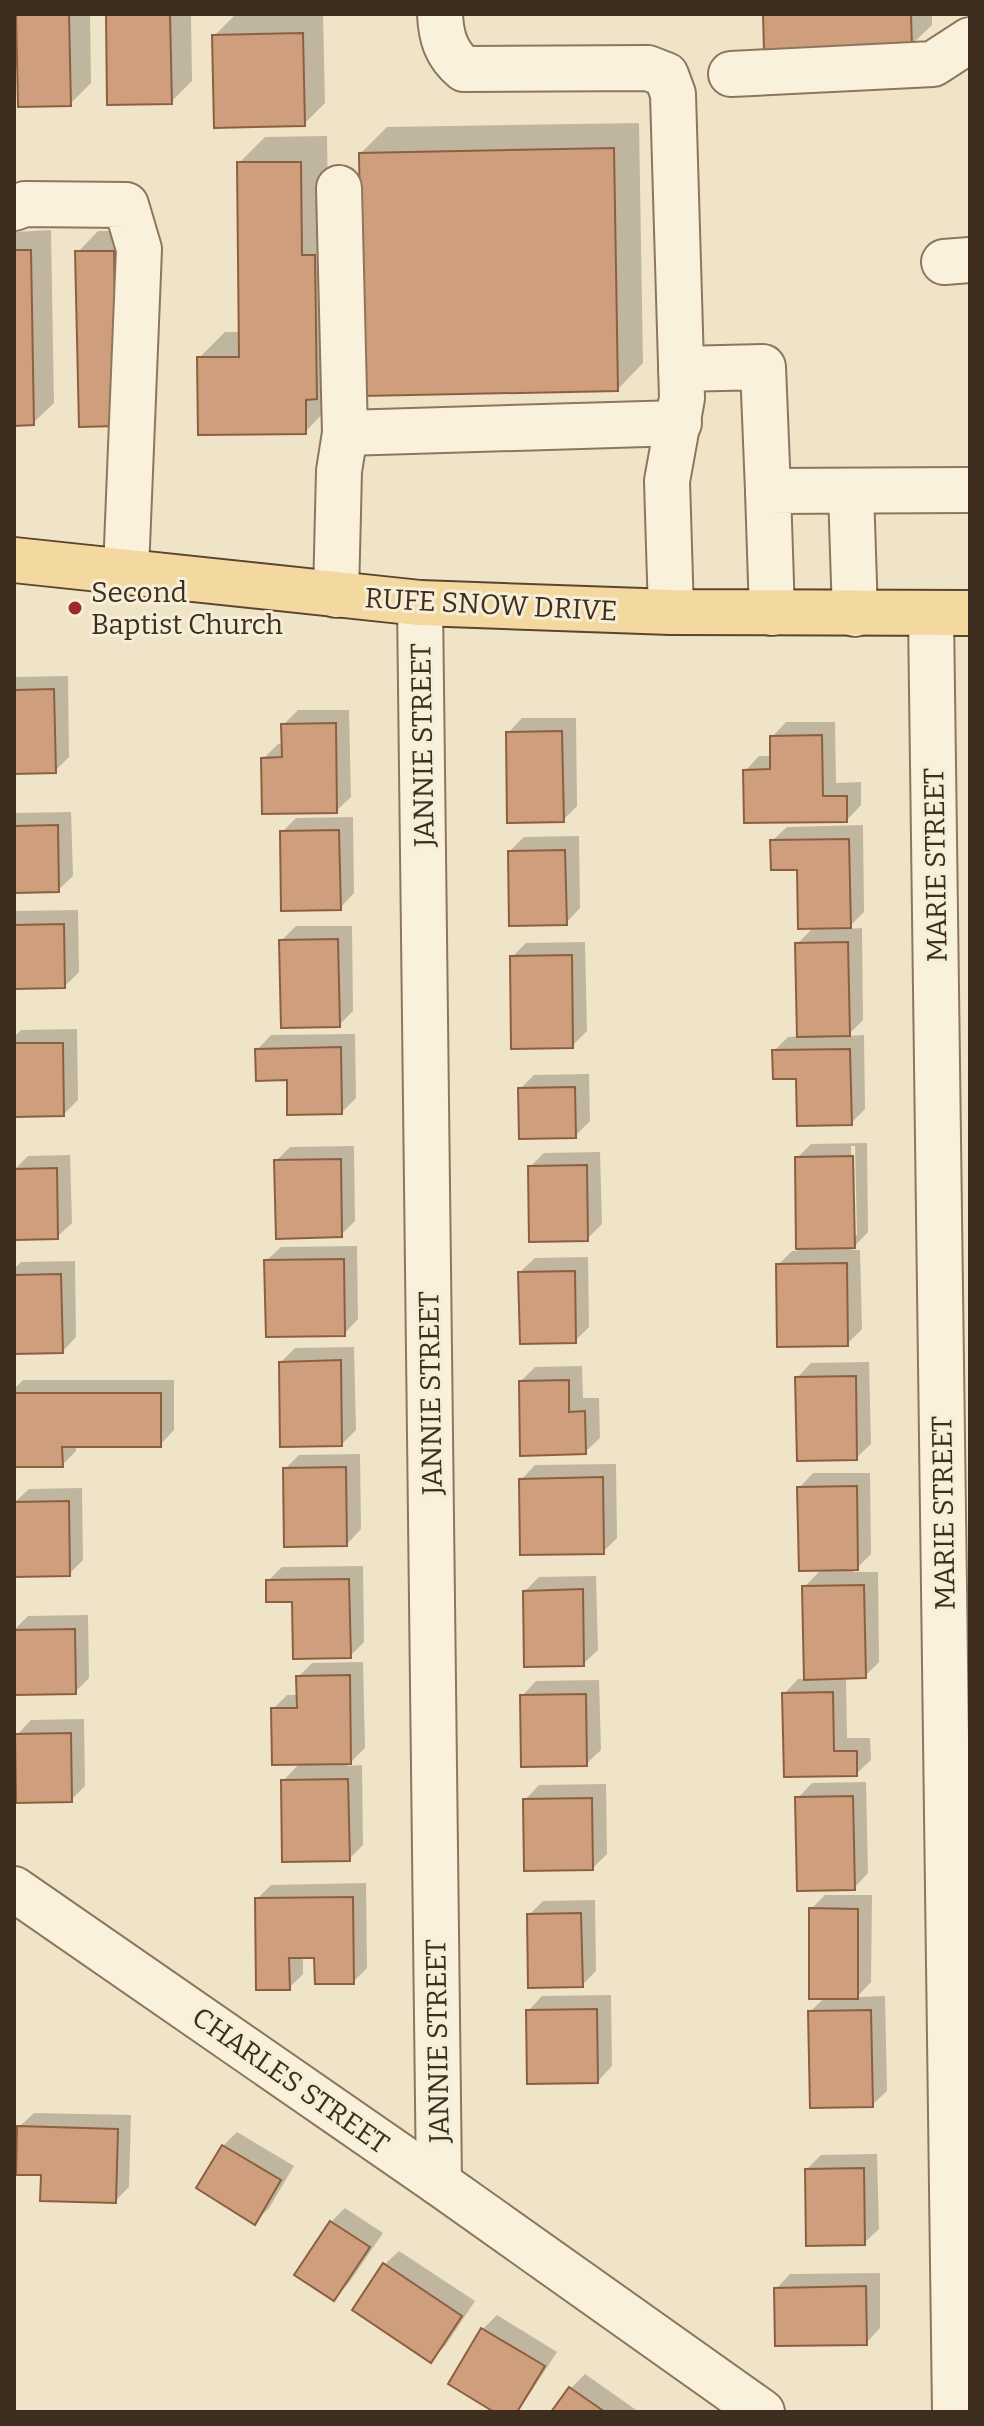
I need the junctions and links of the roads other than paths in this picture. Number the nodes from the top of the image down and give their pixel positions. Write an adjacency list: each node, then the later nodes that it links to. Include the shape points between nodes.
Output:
1 (440, 14): 6 (street, via 441,34 452,59 464,69 648,68 666,75 673,94)
2 (970, 40): 3 (street, via 933,64)
3 (731, 74)
4 (339, 188): 8 (street)
5 (14, 208): 13 (street, via 126,205 132,221 139,249)
6 (681, 369): 7 (street); 10 (street, via 763,367)
7 (679, 423): 8 (street); 16 (street, via 667,481)
8 (345, 433): 14 (street)
9 (970, 490): 11 (street)
10 (768, 491): 11 (street); 17 (street)
11 (851, 491): 18 (street)
12 (14, 560): 13 (main road, RUFE SNOW DRIVE)
13 (126, 571): 14 (main road, RUFE SNOW DRIVE)
14 (336, 595): 15 (main road, RUFE SNOW DRIVE)
15 (420, 603): 16 (main road, RUFE SNOW DRIVE); 21 (street, JANNIE STREET)
16 (671, 612): 17 (main road, RUFE SNOW DRIVE)
17 (772, 613): 18 (main road, RUFE SNOW DRIVE)
18 (855, 614): 19 (main road, RUFE SNOW DRIVE)
19 (951, 614): 23 (street, MARIE STREET)
20 (14, 1889): 21 (street, CHARLES STREET)
21 (439, 2183): 22 (street, CHARLES STREET)
22 (762, 2412)
23 (955, 2412)

